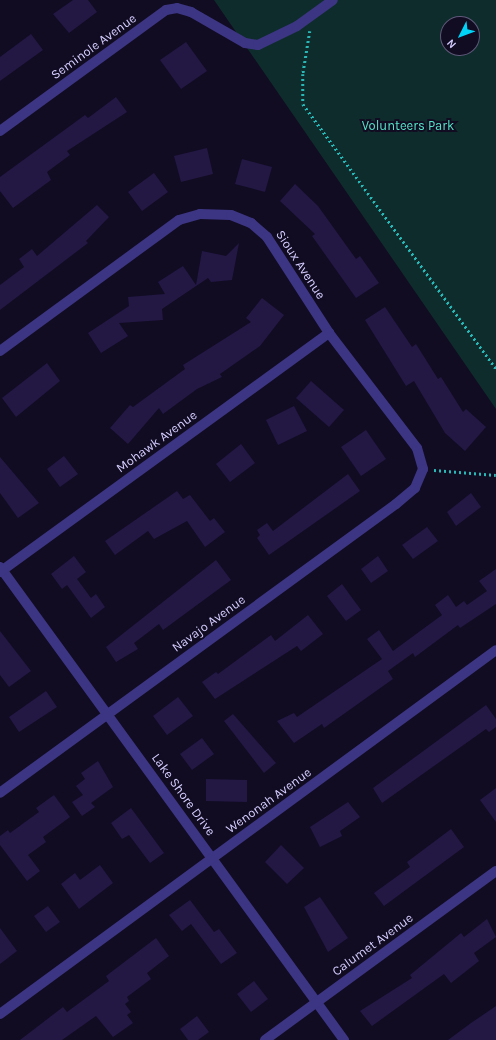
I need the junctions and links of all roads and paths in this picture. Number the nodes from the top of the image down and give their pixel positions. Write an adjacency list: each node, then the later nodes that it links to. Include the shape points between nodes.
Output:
1 (333, 0): 2 (street, Seminole Avenue)
2 (310, 16): 3 (street, Seminole Avenue, via 258,45 245,43 191,12 177,8 166,10); 6 (path, via 303,74 303,104)
3 (0, 131)
4 (329, 333): 5 (street, Sioux Avenue, via 263,233 241,218 210,213 179,220); 7 (street, Sioux Avenue, via 418,448); 9 (street, Mohawk Avenue)
5 (0, 351)
6 (496, 369)
7 (423, 469): 8 (path); 11 (street, Navajo Avenue, via 415,488 396,504)
8 (496, 475)
9 (1, 570): 11 (street, Lake Shore Drive)
10 (496, 650): 13 (street, Wenonah Avenue)
11 (108, 714): 12 (street, Navajo Avenue); 13 (street, Lake Shore Drive)
12 (0, 793)
13 (213, 858): 15 (street, Lake Shore Drive); 16 (street, Wenonah Avenue)
14 (496, 871): 15 (street, Calumet Avenue)
15 (317, 1002): 17 (street, Calumet Avenue); 18 (street, Lake Shore Drive)
16 (0, 1014)
17 (265, 1040)
18 (344, 1040)

